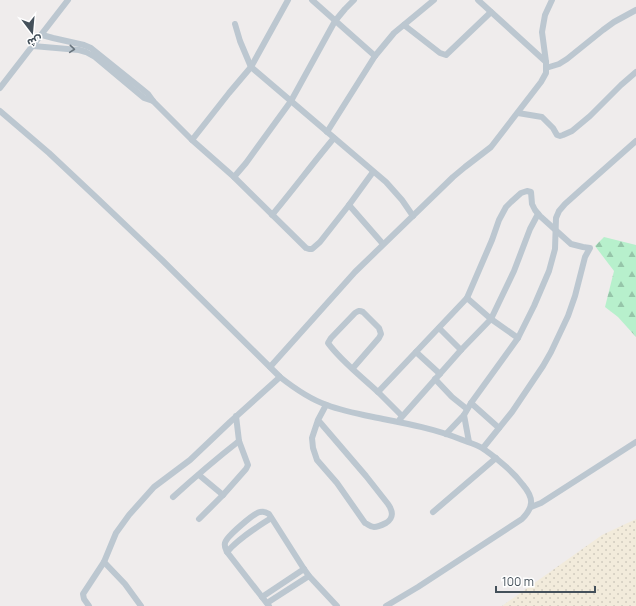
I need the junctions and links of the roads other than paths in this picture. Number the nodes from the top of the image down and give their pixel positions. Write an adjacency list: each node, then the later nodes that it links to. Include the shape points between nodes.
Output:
1 (68, 0): 13 (street)
2 (288, 0): 18 (street)
3 (312, 0): 10 (street)
4 (354, 0): 10 (street)
5 (434, 0): 12 (street)
6 (478, 0): 9 (street)
7 (552, 0): 17 (street, via 545,15 542,32)
8 (636, 10): 17 (street, via 614,22 559,64)
9 (491, 12): 12 (street, via 446,56); 17 (street)
10 (335, 21): 16 (street); 21 (street)
11 (235, 24): 18 (street)
12 (404, 25): 16 (street)
13 (42, 35): 14 (street); 15 (street, via 84,44)
14 (33, 46): 15 (street, one-way to 15, via 79,50); 20 (street)
15 (96, 55): 26 (street, via 144,98 153,101)
16 (375, 56): 24 (street)
17 (546, 65): 23 (street, via 546,73 541,82)
18 (251, 67): 21 (street); 26 (street)
19 (636, 72): 23 (street, via 590,116 563,135 557,135 542,117)
20 (0, 88)
21 (291, 101): 24 (street); 29 (street)
22 (0, 112): 42 (street, via 94,195)
23 (518, 113): 33 (street, via 491,147 465,167)
24 (327, 132): 25 (street)
25 (334, 138): 28 (street); 32 (street)
26 (192, 140): 29 (street)
27 (636, 141): 34 (street, via 565,204 556,218)
28 (374, 172): 30 (street); 33 (street, via 395,191)
29 (234, 177): 32 (street)
30 (350, 205): 32 (street, via 320,242 309,250); 35 (street)
31 (538, 214): 34 (street); 36 (street, via 532,204 530,191 521,193 506,207); 37 (street)
32 (272, 215)
33 (413, 216): 35 (street)
34 (555, 229): 39 (street, via 555,249 549,271); 55 (street, via 572,244 590,248 568,316 551,352)
35 (384, 244): 42 (street, via 355,272)
36 (467, 298): 37 (street); 38 (street)
37 (491, 319): 39 (street); 40 (street)
38 (439, 328): 40 (street); 41 (street)
39 (518, 338): 48 (street)
40 (461, 350): 44 (street)
41 (416, 352): 44 (street); 47 (street)
42 (270, 367): 45 (street)
43 (353, 368): 43 (street, via 381,334 379,328 360,311 355,313 328,342); 47 (street)
44 (440, 374): 46 (street)
45 (280, 377): 49 (street, via 299,392); 52 (street)
46 (435, 379): 50 (street); 53 (street)
47 (378, 392): 53 (street)
48 (472, 403): 50 (street); 55 (street)
49 (326, 405): 53 (street, via 359,414); 54 (street)
50 (468, 409): 51 (street)
51 (464, 415): 56 (street); 58 (street)
52 (236, 416): 57 (street); 70 (street, via 190,460 154,487 128,515 116,533)
53 (400, 419): 56 (street)
54 (318, 420): 54 (street, via 312,438 317,460 365,522 374,527 390,520 392,513 388,504)
55 (499, 428): 60 (street)
56 (446, 434): 58 (street)
57 (238, 441): 62 (street); 63 (street, via 248,465)
58 (469, 442): 60 (street)
59 (636, 442): 65 (street, via 541,503)
60 (483, 448): 61 (street)
61 (496, 458): 65 (street, via 517,476 530,496); 66 (street)
62 (199, 475): 63 (street); 64 (street)
63 (223, 495): 68 (street)
64 (173, 496)
65 (531, 506): 78 (street, via 522,519)
66 (432, 512)
67 (271, 518): 69 (street, via 244,536); 69 (street, via 264,511 258,512 227,540); 71 (street)
68 (199, 519)
69 (227, 552): 73 (street)
70 (104, 562): 75 (street, via 83,594); 76 (street)
71 (304, 569): 72 (street); 73 (street)
72 (309, 576): 74 (street); 77 (street)
73 (262, 596): 74 (street)
74 (268, 604)
75 (89, 606)
76 (141, 606)
77 (338, 606)
78 (386, 606)

